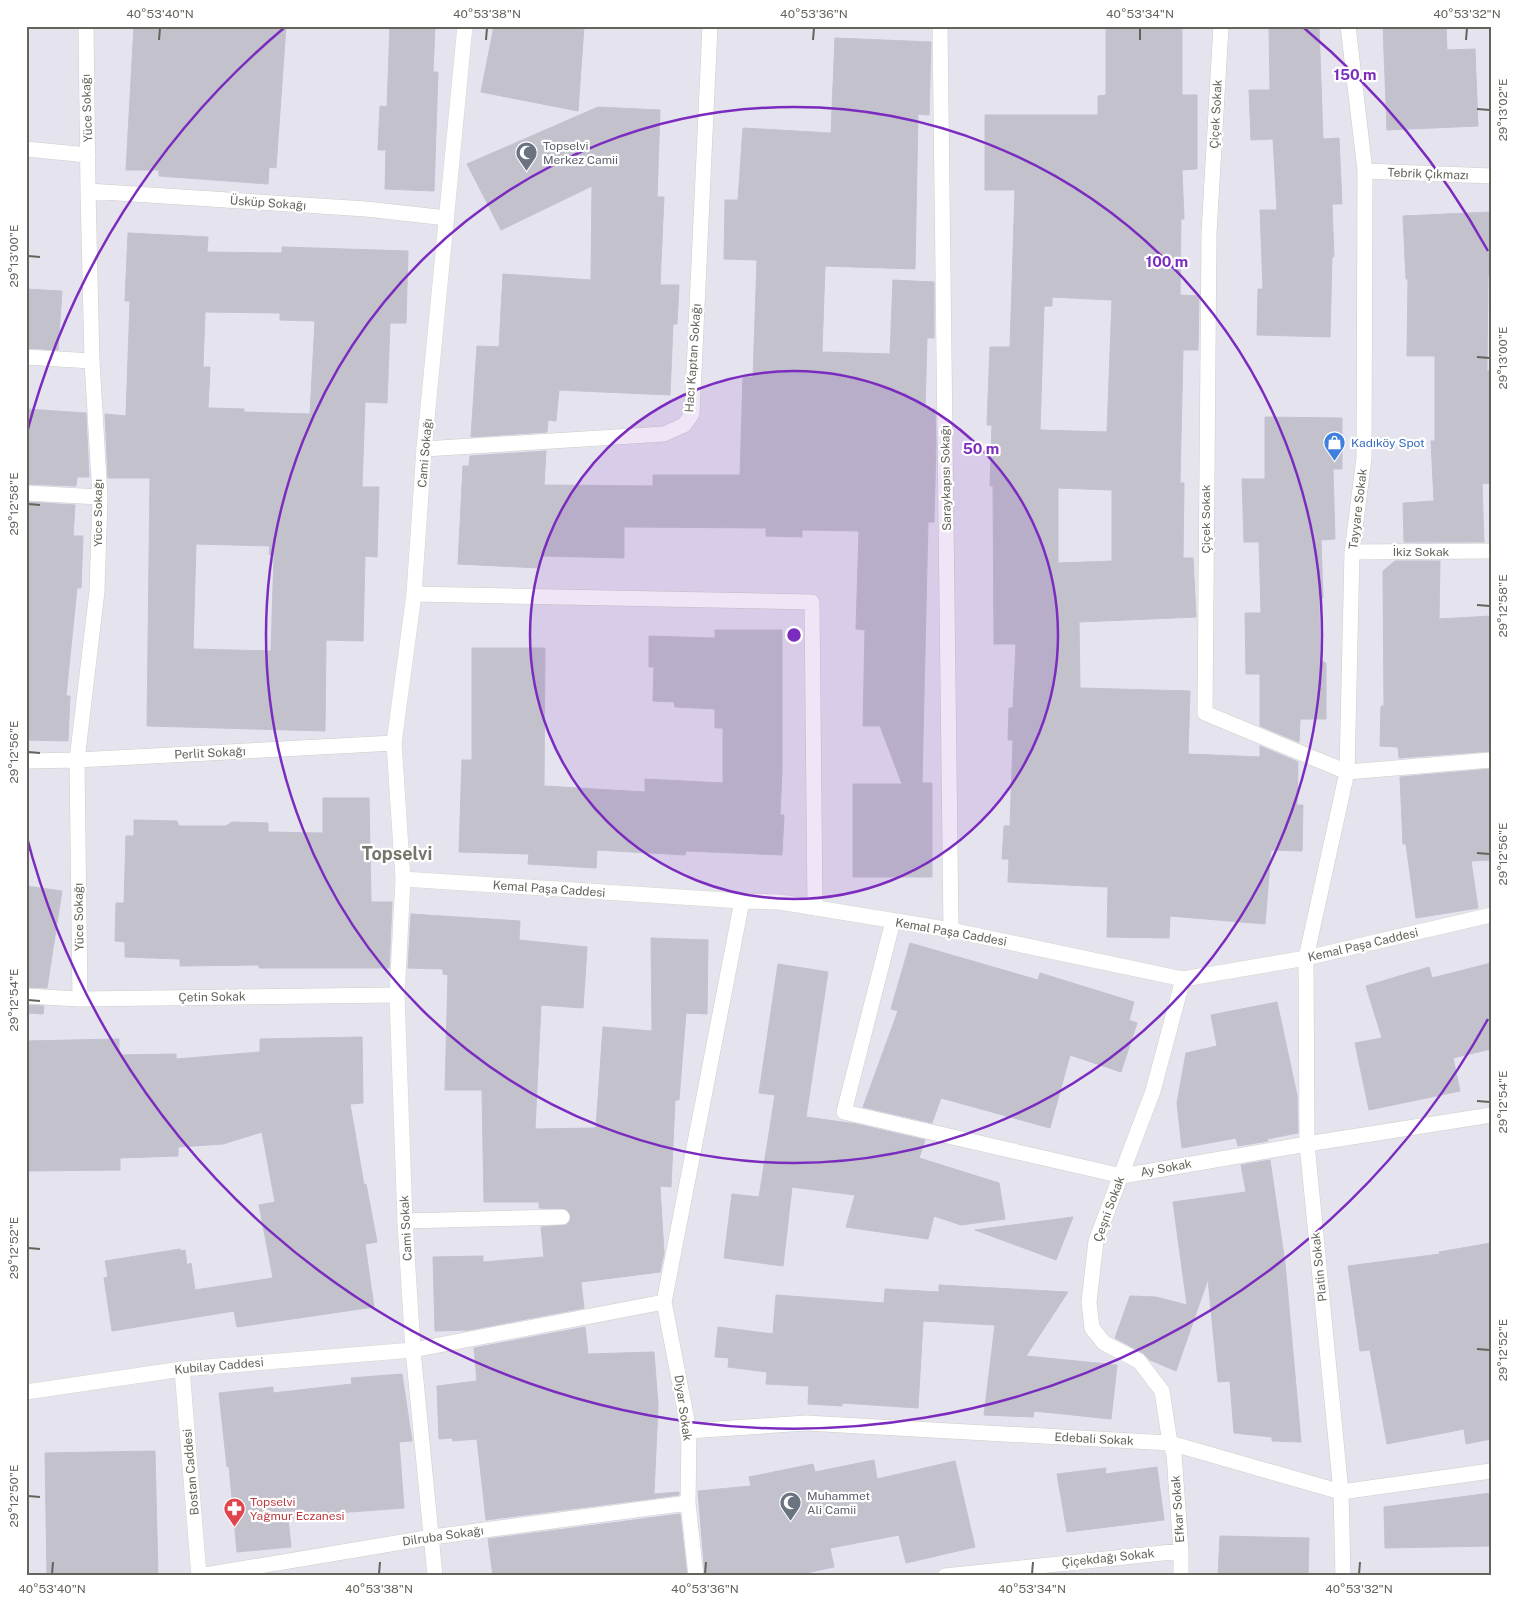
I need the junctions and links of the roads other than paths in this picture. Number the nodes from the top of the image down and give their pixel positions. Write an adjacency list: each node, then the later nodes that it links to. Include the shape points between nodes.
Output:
1 (86, 26): 8 (street, Yüce Sokağı)
2 (465, 26): 12 (street, Cami Sokağı)
3 (710, 26): 15 (street, Hacı Kaptan Sokağı, via 692,414 684,426 664,434)
4 (940, 26): 31 (street, Saraykapısı Sokağı)
5 (1221, 26): 25 (street, Çiçek Sokak, via 1209,233 1205,713)
6 (1348, 26): 9 (street, Tayyare Sokak)
7 (26, 150): 8 (street)
8 (88, 155): 11 (street, Yüce Sokağı)
9 (1365, 171): 10 (street, Tebrik Çıkmazı); 19 (street, Tayyare Sokak, via 1364,458)
10 (1491, 176)
11 (88, 191): 12 (street, Üsküp Sokağı, via 356,208); 14 (street, Yüce Sokağı)
12 (447, 218): 15 (street, Cami Sokağı)
13 (26, 357): 14 (street)
14 (92, 361): 17 (street, Yüce Sokağı)
15 (424, 449): 20 (street, Cami Sokağı)
16 (26, 494): 17 (street)
17 (100, 497): 22 (street, Yüce Sokağı, via 97,591)
18 (1491, 551): 19 (street, İkiz Sokak)
19 (1352, 552): 25 (street, Tayyare Sokak)
20 (414, 594): 21 (street, Cami Sokağı); 28 (street, via 812,602)
21 (394, 743): 22 (street, Perlit Sokağı); 26 (street, Cami Sokağı)
22 (77, 760): 24 (street, Perlit Sokağı); 36 (street, Yüce Sokağı)
23 (1491, 760): 25 (street, Çiçek Sokak)
24 (26, 761)
25 (1347, 772): 32 (street, Tayyare Sokak)
26 (403, 879): 27 (street, Kemal Paşa Caddesi); 34 (street, Cami Sokak)
27 (742, 901): 28 (street, Kemal Paşa Caddesi, via 780,902); 42 (street)
28 (815, 908): 30 (street, Kemal Paşa Caddesi)
29 (1491, 915): 32 (street, Kemal Paşa Caddesi)
30 (893, 921): 31 (street, Kemal Paşa Caddesi); 39 (street, Ay Sokak, via 844,1112)
31 (951, 930): 33 (street, Kemal Paşa Caddesi)
32 (1306, 958): 33 (street, Kemal Paşa Caddesi); 38 (street, Platin Sokak)
33 (1183, 980): 39 (street, Çeşni Sokak, via 1153,1091)
34 (397, 995): 36 (street, Çetin Sokak); 41 (street, Cami Sokak)
35 (26, 996): 36 (street, Çetin Sokak)
36 (80, 999)
37 (1491, 1115): 38 (street, Ay Sokak)
38 (1307, 1144): 39 (street, Ay Sokak); 49 (street, Platin Sokak)
39 (1122, 1176): 47 (street, Çeşni Sokak, via 1096,1241 1089,1302 1092,1328 1104,1343 1139,1361 1162,1391)
40 (562, 1217): 41 (street)
41 (405, 1221): 43 (street, Cami Sokak)
42 (664, 1302): 43 (street, Kubilay Caddesi); 46 (street, Diyar Sokak)
43 (413, 1350): 44 (street, Kubilay Caddesi); 51 (street, Cami Sokak)
44 (182, 1369): 45 (street, Kubilay Caddesi); 53 (street, Bostan Caddesi)
45 (26, 1392)
46 (689, 1431): 47 (street, Edebali Sokak, via 806,1423); 50 (street, Diyar Sokak)
47 (1170, 1443): 49 (street, Edebali Sokak); 52 (street, Efkar Sokak, via 1174,1454)
48 (1491, 1471): 49 (street, Edebali Sokak)
49 (1341, 1492): 58 (street, Platin Sokak)
50 (688, 1503): 51 (street, Dilruba Sokağı); 55 (street, Diyar Sokak)
51 (432, 1537): 53 (street, Dilruba Sokağı); 54 (street, Cami Sokak)
52 (1182, 1551): 56 (street, Çiçekdağı Sokak); 57 (street, Efkar Sokak)
53 (199, 1576)
54 (435, 1576)
55 (696, 1576)
56 (945, 1576)
57 (1181, 1576)
58 (1343, 1576)

